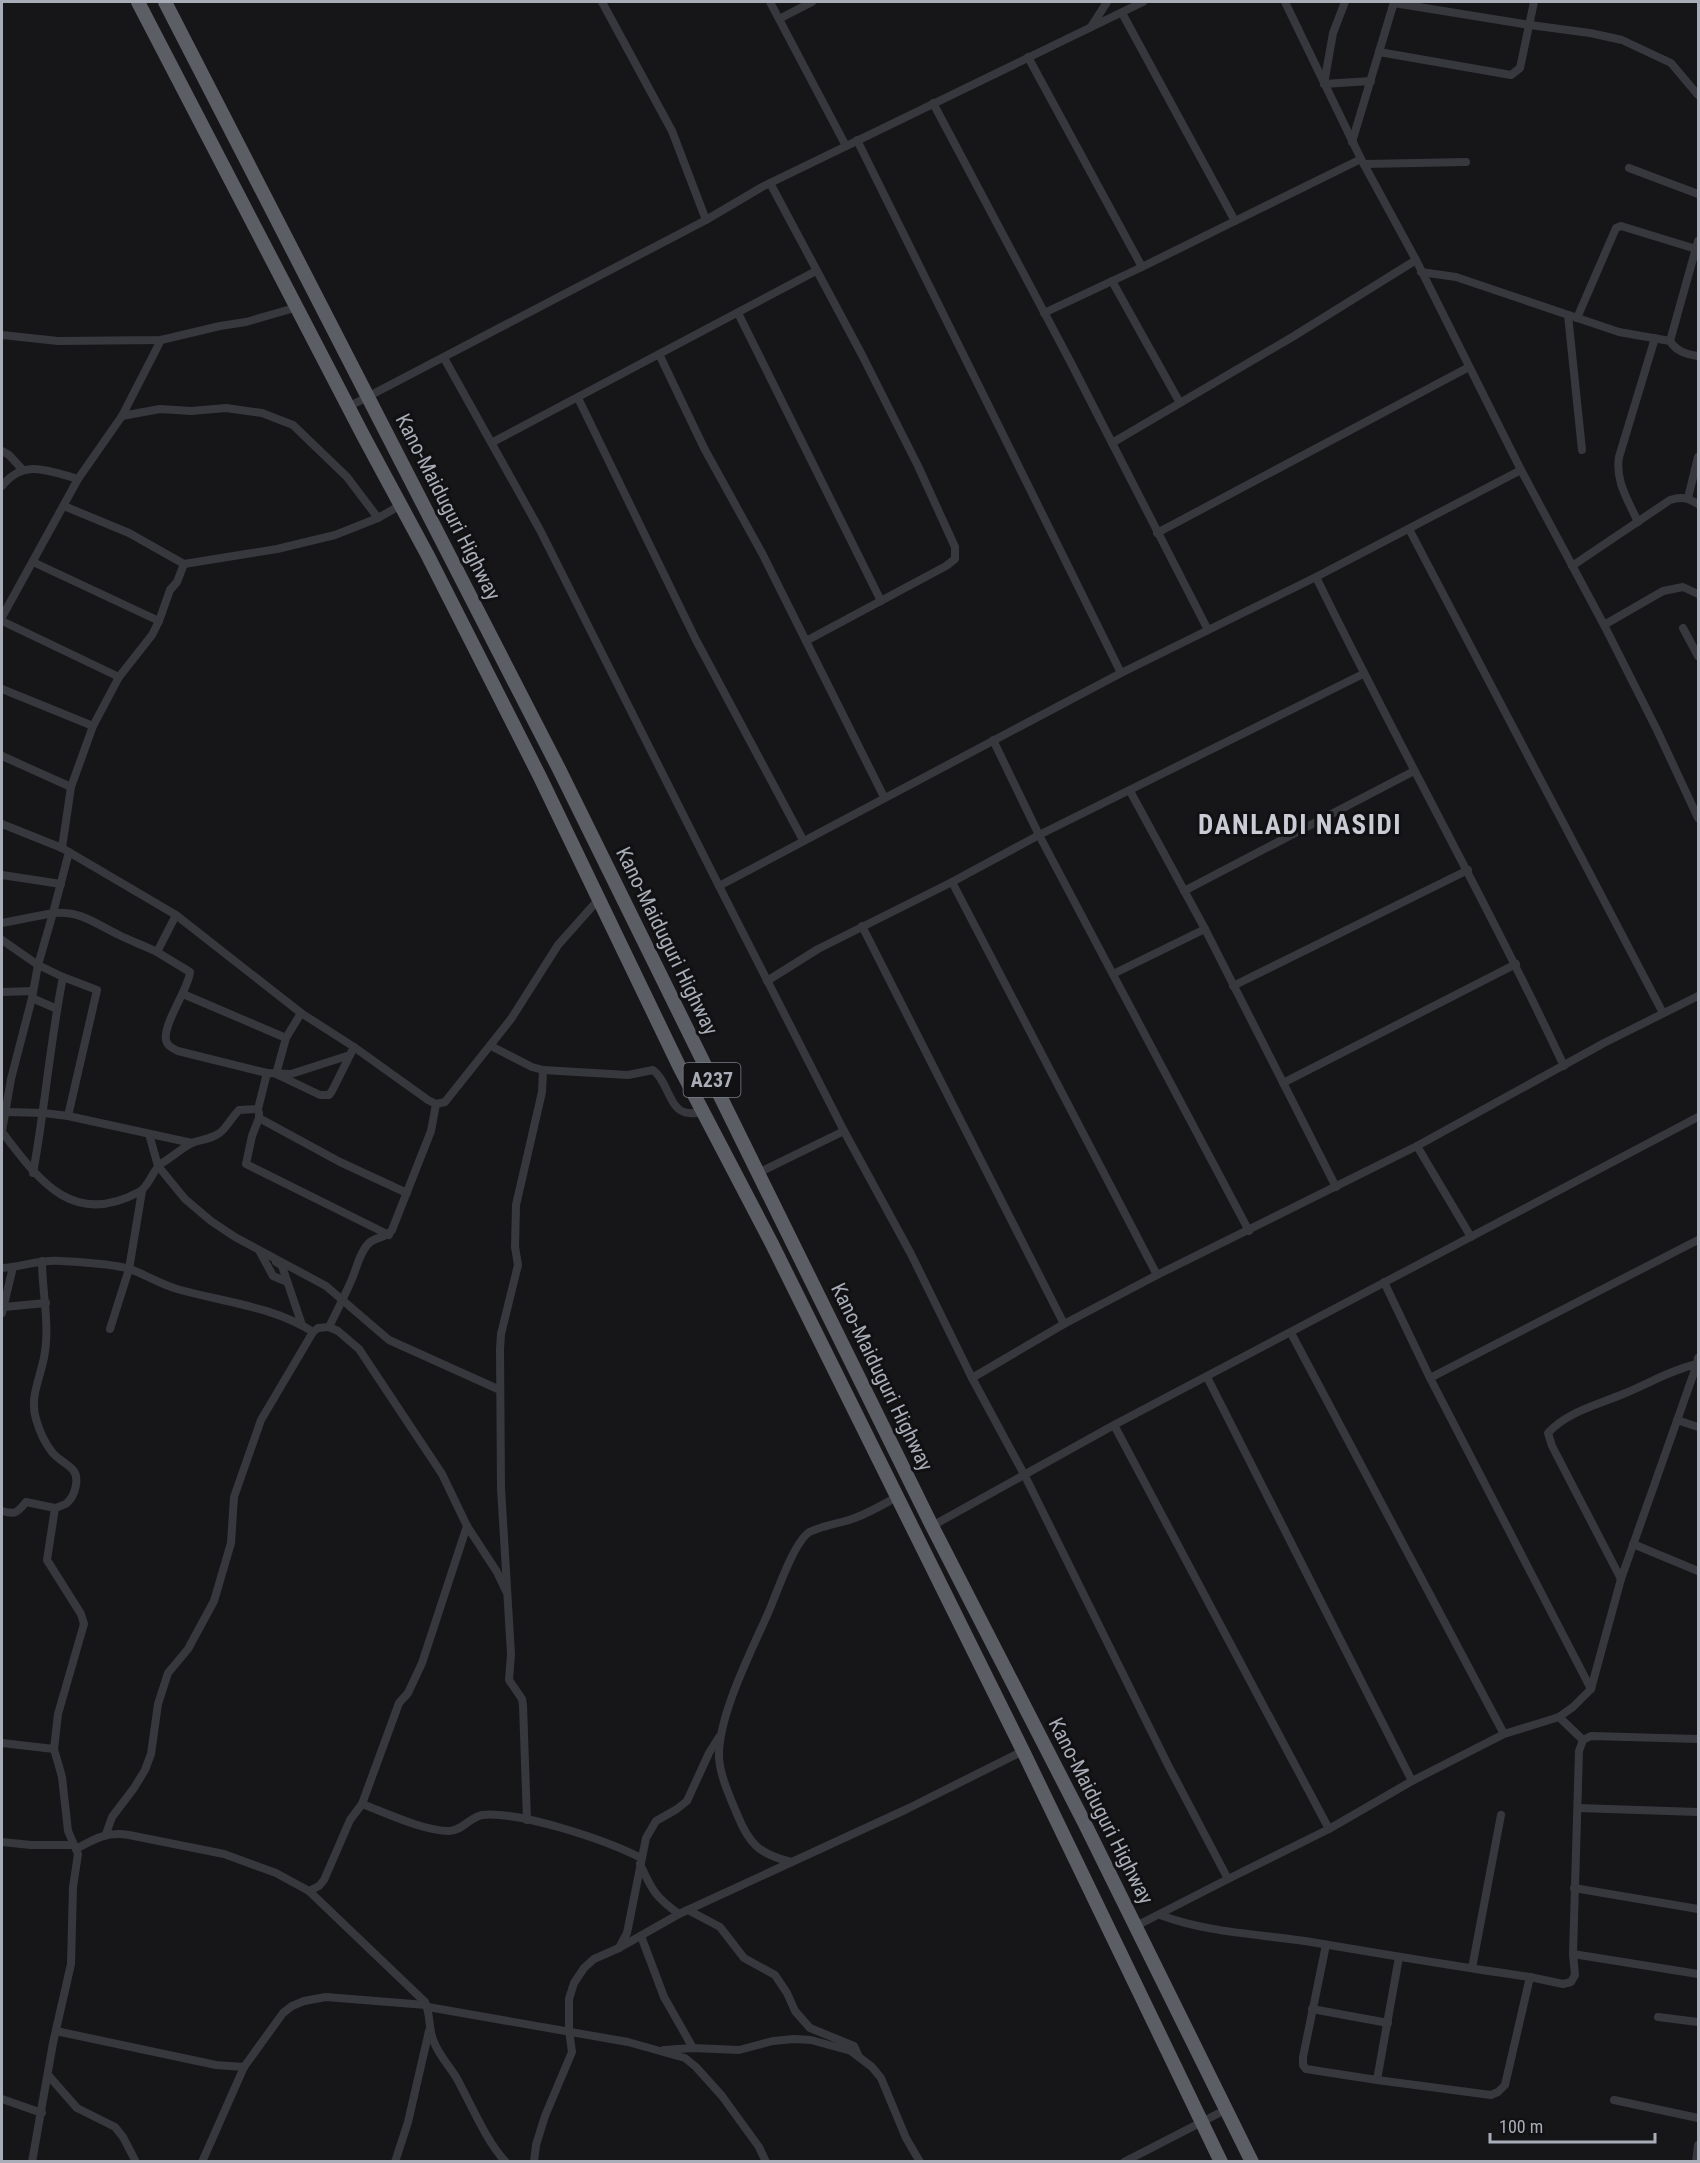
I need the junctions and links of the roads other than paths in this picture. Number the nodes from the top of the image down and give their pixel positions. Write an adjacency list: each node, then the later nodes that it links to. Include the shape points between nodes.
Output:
1 (138, 2): 38 (highway, Kano-Maiduguri Highway / A237)
2 (165, 2): 51 (highway, Kano-Maiduguri Highway / A237)
3 (602, 2): 30 (street, via 672,131)
4 (770, 2): 13 (street)
5 (812, 2): 13 (street)
6 (1107, 2): 15 (street)
7 (1143, 2): 12 (street)
8 (1285, 2): 19 (street)
9 (1345, 2): 19 (street)
10 (1394, 2): 14 (street); 16 (street)
11 (1534, 2): 14 (street)
12 (1122, 13): 15 (street); 31 (street)
13 (779, 19): 24 (street)
14 (1530, 25): 16 (street, via 1520,68 1511,75); 20 (street, via 1590,33 1634,45 1671,63)
15 (1091, 27): 17 (street)
16 (1379, 52): 18 (street)
17 (1028, 57): 21 (street); 34 (street)
18 (1371, 81): 19 (street); 23 (street)
19 (1324, 84): 23 (street)
20 (1698, 95)
21 (933, 103): 22 (street); 40 (street)
22 (857, 140): 24 (street); 86 (street)
23 (1352, 142): 25 (street)
24 (846, 146): 28 (street)
25 (1362, 161): 26 (street); 31 (street); 33 (street)
26 (1466, 162)
27 (1629, 168): 29 (street)
28 (770, 183): 30 (street); 35 (street)
29 (1698, 194)
30 (706, 220): 49 (street)
31 (1235, 221): 34 (street)
32 (1697, 245): 42 (street, via 1616,228); 46 (street)
33 (1416, 260): 36 (street); 53 (street)
34 (1142, 267): 37 (street)
35 (816, 271): 39 (street); 78 (street, via 898,426 956,547 955,559 946,566)
36 (1422, 272): 41 (street, via 1456,277); 50 (street)
37 (1112, 281): 40 (street); 53 (street)
38 (298, 307): 45 (street); 54 (highway, Kano-Maiduguri Highway / A237)
39 (738, 313): 47 (street); 78 (street)
40 (1044, 313): 57 (street)
41 (1568, 315): 42 (street); 58 (street)
42 (1577, 318): 44 (street)
43 (2, 335): 45 (street, via 58,341)
44 (1655, 338): 46 (street); 70 (street, via 1617,470)
45 (161, 340): 55 (street)
46 (1670, 341): 48 (street, via 1675,348)
47 (659, 354): 52 (street); 84 (street)
48 (1698, 357)
49 (444, 358): 51 (street); 56 (street)
50 (1469, 367): 62 (street); 72 (street)
51 (369, 398): 54 (street); 151 (highway, Kano-Maiduguri Highway / A237, via 559,769)
52 (578, 398): 56 (street); 101 (street, via 696,640)
53 (1180, 403): 57 (street)
54 (348, 407): 67 (highway, Kano-Maiduguri Highway / A237)
55 (122, 416): 63 (street); 69 (street, via 160,409 226,408 262,414 293,425 347,477)
56 (493, 442): 107 (street)
57 (1112, 443): 72 (street)
58 (1582, 450)
59 (2, 451): 61 (street)
60 (1698, 457): 65 (street)
61 (22, 469): 63 (street, via 41,469); 64 (street)
62 (1521, 470): 71 (street); 75 (street)
63 (78, 479): 68 (street)
64 (2, 486)
65 (1688, 498): 66 (street); 70 (street, via 1670,500)
66 (1698, 504)
67 (401, 505): 69 (street); 109 (highway, Kano-Maiduguri Highway / A237)
68 (64, 506): 73 (street); 74 (street, via 129,533)
69 (378, 518): 74 (street, via 277,549)
70 (1638, 522): 75 (street)
71 (1409, 529): 76 (street); 129 (street)
72 (1157, 533): 83 (street)
73 (33, 562): 79 (street); 80 (street)
74 (184, 564): 80 (street)
75 (1572, 566): 81 (street)
76 (1316, 577): 83 (street); 87 (street)
77 (1698, 594): 81 (street, via 1683,587 1663,591)
78 (881, 601): 84 (street)
79 (2, 619): 88 (street)
80 (159, 621): 88 (street)
81 (1604, 626): 97 (street)
82 (1683, 628): 85 (street)
83 (1208, 630): 86 (street)
84 (806, 641): 96 (street)
85 (1698, 656)
86 (1121, 673): 91 (street)
87 (1363, 674): 93 (street); 95 (street)
88 (119, 677): 90 (street)
89 (2, 688): 90 (street)
90 (93, 726): 94 (street)
91 (993, 740): 96 (street); 100 (street)
92 (2, 756): 94 (street)
93 (1414, 771): 103 (street); 108 (street)
94 (72, 787): 102 (street)
95 (1130, 790): 100 (street); 108 (street)
96 (884, 797): 101 (street)
97 (1694, 800): 98 (street)
98 (1698, 818)
99 (2, 824): 102 (street)
100 (1039, 835): 105 (street); 119 (street)
101 (803, 840): 107 (street)
102 (66, 850): 106 (street); 111 (street)
103 (1468, 870): 117 (street); 122 (street)
104 (2, 874): 106 (street)
105 (952, 882): 113 (street); 164 (street)
106 (61, 884): 110 (street)
107 (719, 886): 121 (street)
108 (1184, 891): 114 (street)
109 (598, 900): 131 (street, via 558,945); 141 (highway, Kano-Maiduguri Highway / A237)
110 (53, 913): 112 (street); 116 (street, via 83,916); 118 (street)
111 (176, 915): 116 (street); 128 (street)
112 (2, 923)
113 (862, 926): 121 (street); 169 (street)
114 (1205, 929): 119 (street); 122 (street)
115 (2, 940): 118 (street)
116 (158, 952): 124 (street, via 190,972)
117 (1516, 964): 133 (street); 136 (street)
118 (38, 965): 120 (street); 125 (street)
119 (1113, 974): 155 (street)
120 (63, 977): 127 (street); 142 (street, via 97,990)
121 (767, 981): 145 (street)
122 (1233, 986): 136 (street)
123 (2, 992): 125 (street)
124 (183, 994): 130 (street); 135 (street, via 170,1018 167,1045)
125 (33, 995): 127 (street); 138 (street)
126 (1698, 996): 129 (street)
127 (57, 1009): 139 (street)
128 (301, 1013): 130 (street); 132 (street)
129 (1663, 1013): 133 (street)
130 (286, 1038): 135 (street)
131 (491, 1046): 134 (street); 137 (street, via 445,1102)
132 (352, 1051): 135 (street, via 308,1070); 135 (street, via 332,1091 325,1096); 137 (street)
133 (1564, 1066): 148 (street)
134 (543, 1070): 141 (street, via 628,1075 653,1070 684,1113); 179 (street, via 542,1092 516,1206 514,1247 518,1265 501,1334)
135 (271, 1073): 140 (street)
136 (1283, 1083): 152 (street)
137 (436, 1104): 154 (street, via 431,1131)
138 (6, 1112): 139 (street); 144 (street)
139 (44, 1113): 142 (street); 150 (street)
140 (259, 1113): 147 (street, via 239,1110 222,1131); 154 (street, via 340,1162); 156 (street, via 246,1164)
141 (704, 1113): 184 (highway, Kano-Maiduguri Highway / A237)
142 (68, 1116): 146 (street)
143 (1698, 1117): 157 (street)
144 (2, 1131): 150 (street)
145 (844, 1131): 151 (street); 177 (street)
146 (149, 1134): 147 (street); 149 (street)
147 (192, 1143): 149 (street)
148 (1417, 1146): 152 (street); 157 (street)
149 (158, 1166): 153 (street); 159 (street, via 202,1214)
150 (33, 1173): 153 (street, via 54,1192 95,1204 111,1203)
151 (758, 1173): 188 (highway, Kano-Maiduguri Highway / A237)
152 (1336, 1187): 155 (street)
153 (142, 1191): 163 (street)
154 (407, 1193): 156 (street)
155 (1250, 1231): 164 (street)
156 (389, 1235): 166 (street, via 368,1244)
157 (1471, 1237): 165 (street)
158 (1698, 1240): 178 (street)
159 (260, 1251): 166 (street, via 326,1286); 170 (street, via 282,1266)
160 (42, 1261): 161 (street); 163 (street); 167 (street)
161 (14, 1267): 162 (street); 168 (street)
162 (2, 1268)
163 (129, 1269): 170 (street, via 158,1283); 172 (street)
164 (1158, 1275): 169 (street)
165 (1384, 1282): 174 (street); 178 (street)
166 (342, 1300): 171 (street); 179 (street, via 389,1340)
167 (46, 1303): 168 (street); 185 (street, via 46,1343 33,1409 52,1452 76,1474 73,1495)
168 (3, 1310)
169 (1064, 1324): 177 (street)
170 (302, 1325): 173 (street)
171 (329, 1327): 173 (street); 187 (street, via 359,1349 442,1474)
172 (110, 1329)
173 (313, 1332): 209 (street, via 261,1420 234,1497 231,1543 214,1601 188,1649 168,1673 145,1770 112,1817)
174 (1291, 1333): 176 (street); 195 (street)
175 (1698, 1363): 180 (street); 191 (street, via 1678,1368 1584,1410 1557,1423 1548,1433)
176 (1207, 1377): 181 (street); 202 (street)
177 (972, 1378): 183 (street)
178 (1430, 1378): 193 (street)
179 (501, 1390): 192 (street)
180 (1677, 1420): 182 (street); 189 (street)
181 (1114, 1425): 183 (street); 208 (street)
182 (1698, 1427)
183 (1025, 1476): 188 (street); 214 (street)
184 (897, 1497): 196 (street, via 854,1518 809,1533 795,1553 739,1678); 201 (highway, Kano-Maiduguri Highway / A237)
185 (55, 1508): 186 (street, via 26,1502 17,1513); 200 (street, via 47,1560 84,1624 58,1714)
186 (2, 1511)
187 (467, 1526): 192 (street); 203 (street, via 422,1663 392,1719)
188 (932, 1526): 220 (highway, Kano-Maiduguri Highway / A237)
189 (1633, 1544): 190 (street); 191 (street)
190 (1698, 1571)
191 (1621, 1580): 193 (street)
192 (506, 1592): 207 (street, via 509,1680 523,1705)
193 (1591, 1689): 194 (street)
194 (1559, 1717): 195 (street); 198 (street)
195 (1504, 1734): 202 (street)
196 (721, 1735): 212 (street, via 687,1801 656,1821); 213 (street, via 722,1773 749,1840 773,1857)
197 (1698, 1739): 198 (street, via 1591,1736)
198 (1583, 1740): 204 (street, via 1579,1751)
199 (2, 1743): 200 (street)
200 (54, 1749): 211 (street, via 62,1777 68,1831)
201 (1023, 1751): 213 (street); 248 (highway, Kano-Maiduguri Highway / A237)
202 (1412, 1781): 208 (street)
203 (362, 1804): 207 (street, via 447,1831 480,1815); 216 (street, via 350,1820 324,1880)
204 (1578, 1808): 205 (street); 215 (street)
205 (1698, 1812)
206 (1501, 1815): 226 (street)
207 (527, 1820): 212 (street, via 615,1844)
208 (1329, 1829): 214 (street)
209 (106, 1834): 211 (street); 216 (street, via 116,1832 224,1854 276,1873)
210 (2, 1842): 211 (street)
211 (75, 1847): 235 (street, via 78,1854 71,1964)
212 (640, 1861): 218 (street, via 653,1892 661,1901); 223 (street, via 627,1933)
213 (792, 1862): 218 (street)
214 (1228, 1879): 219 (street)
215 (1575, 1888): 217 (street); 224 (street)
216 (309, 1891): 229 (street)
217 (1698, 1909)
218 (683, 1912): 221 (street); 239 (street, via 720,1928 744,1958 775,1975 810,2028 855,2046)
219 (1160, 1915): 220 (street); 222 (street, via 1239,1935)
220 (1136, 1926): 245 (highway, Kano-Maiduguri Highway / A237)
221 (641, 1936): 223 (street); 237 (street, via 664,1997)
222 (1326, 1945): 225 (street); 230 (street)
223 (619, 1948): 236 (street, via 594,1959 578,1974 570,1999)
224 (1573, 1954): 227 (street); 228 (street, via 1575,1975 1571,1982)
225 (1399, 1957): 226 (street); 233 (street)
226 (1472, 1968): 228 (street)
227 (1698, 1974)
228 (1530, 1977): 242 (street, via 1505,2085 1498,2092 1491,2095)
229 (427, 2006): 234 (street); 236 (street); 240 (street, via 326,1997 304,2001 283,2013)
230 (1312, 2009): 233 (street); 242 (street, via 1303,2057 1306,2069)
231 (1658, 2016): 232 (street)
232 (1698, 2022)
233 (1388, 2023): 242 (street)
234 (430, 2024): 253 (street); 254 (street, via 435,2045)
235 (56, 2031): 240 (street); 241 (street)
236 (570, 2033): 238 (street); 255 (street, via 571,2057 545,2116)
237 (693, 2048): 238 (street); 239 (street, via 739,2050 794,2039 839,2047)
238 (658, 2051): 256 (street, via 685,2058 696,2067 722,2096)
239 (860, 2057): 257 (street, via 882,2078)
240 (244, 2067): 252 (street)
241 (48, 2075): 246 (street); 251 (street, via 77,2108 115,2127)
242 (1377, 2080)
243 (2, 2099): 246 (street)
244 (1614, 2100): 247 (street)
245 (1227, 2109): 248 (street); 260 (highway, Kano-Maiduguri Highway / A237)
246 (42, 2113): 250 (street)
247 (1698, 2118)
248 (1201, 2121): 258 (street); 259 (highway, Kano-Maiduguri Highway / A237)
249 (1698, 2145): 261 (street)
250 (32, 2162)
251 (136, 2162)
252 (202, 2162)
253 (395, 2162)
254 (506, 2162)
255 (534, 2162)
256 (766, 2162)
257 (920, 2162)
258 (1124, 2162)
259 (1221, 2162)
260 (1252, 2162)
261 (1696, 2162)

